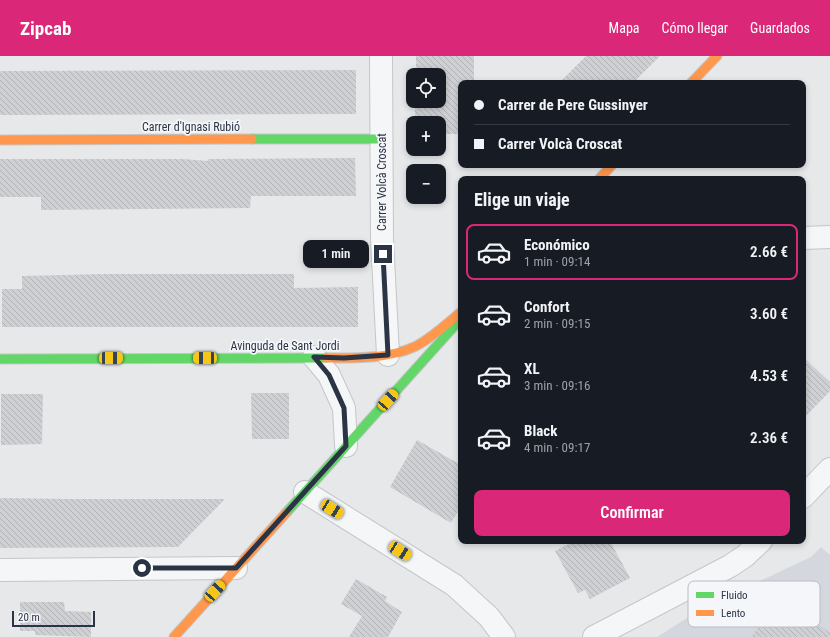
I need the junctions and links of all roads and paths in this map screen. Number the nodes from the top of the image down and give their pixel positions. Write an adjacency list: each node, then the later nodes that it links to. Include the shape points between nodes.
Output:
1 (381, 56): 4 (street, Carrer Volcà Croscat)
2 (717, 56): 3 (street)
3 (694, 80)
4 (382, 139): 5 (street, Carrer d'Ignasi Rubió); 12 (street, Carrer Volcà Croscat, via 382,239)
5 (0, 140)
6 (609, 168): 7 (street)
7 (602, 176)
8 (830, 237): 9 (street)
9 (806, 238)
10 (458, 314): 12 (street, Avinguda de Sant Jordi, via 415,347)
11 (458, 321): 15 (street)
12 (388, 355): 13 (street, Avinguda de Sant Jordi)
13 (314, 357): 14 (street, Avinguda de Sant Jordi); 15 (street, via 329,375 344,408)
14 (0, 359)
15 (346, 446): 17 (street)
16 (830, 468): 18 (street)
17 (305, 492): 20 (street); 25 (street, via 454,585 489,617)
18 (806, 494)
19 (757, 544): 22 (street, via 730,566)
20 (236, 568): 21 (street); 24 (street)
21 (0, 570)
22 (701, 581)
23 (688, 588): 26 (street)
24 (174, 637)
25 (504, 637)
26 (594, 637)

